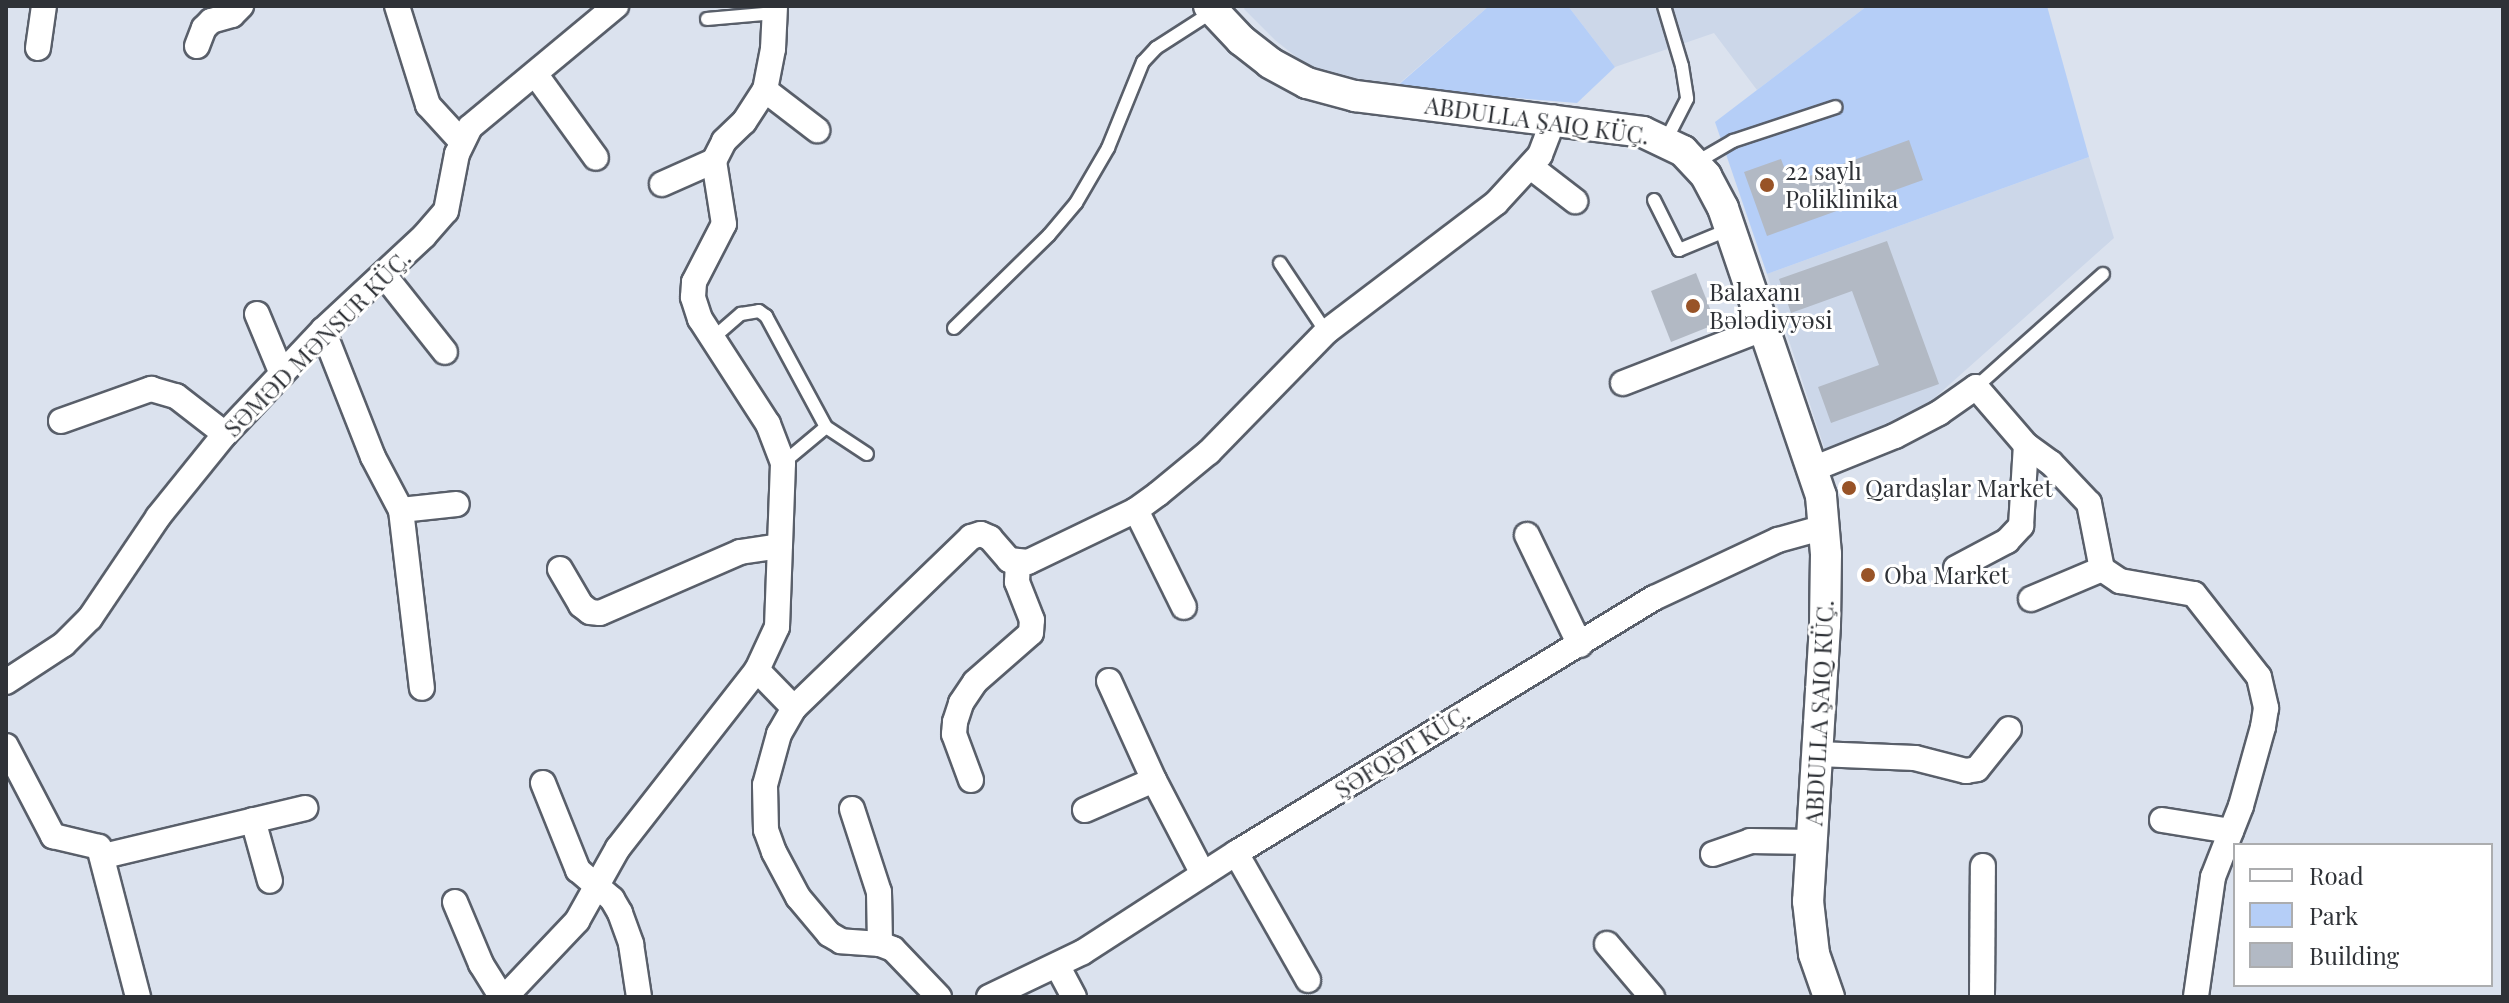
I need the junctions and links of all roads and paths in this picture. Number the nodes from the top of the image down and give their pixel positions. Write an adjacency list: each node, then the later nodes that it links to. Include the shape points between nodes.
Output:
1 (44, 6): 10 (street)
2 (241, 6): 9 (street, via 232,15 211,21)
3 (397, 6): 17 (street, via 428,105)
4 (616, 6): 11 (street, SƏMƏD MƏNSUR KÜÇ.)
5 (1664, 6): 16 (lane, via 1687,99)
6 (1211, 8): 14 (street, ABDULLA ŞAIQ KÜÇ., via 1270,63 1327,90); 30 (lane, via 1143,62 1108,148 1076,203)
7 (775, 9): 8 (lane); 12 (street)
8 (707, 19)
9 (197, 46)
10 (38, 48)
11 (536, 75): 17 (street, SƏMƏD MƏNSUR KÜÇ., via 483,114); 18 (street)
12 (765, 90): 15 (street); 19 (street)
13 (1836, 107): 20 (lane, via 1733,141)
14 (1554, 118): 16 (street, ABDULLA ŞAIQ KÜÇ., via 1622,127); 21 (street)
15 (817, 130)
16 (1666, 140): 20 (street, ABDULLA ŞAIQ KÜÇ.)
17 (461, 141): 28 (street, SƏMƏD MƏNSUR KÜÇ., via 446,211)
18 (596, 158)
19 (714, 161): 22 (street); 34 (street, via 724,224 694,282 693,297)
20 (1697, 162): 25 (street, ABDULLA ŞAIQ KÜÇ.)
21 (1531, 167): 24 (street); 33 (street, via 1496,203)
22 (662, 184)
23 (1654, 200): 25 (lane, via 1679,250)
24 (1575, 201)
25 (1730, 229): 31 (street, ABDULLA ŞAIQ KÜÇ.)
26 (1280, 263): 33 (lane)
27 (2103, 274): 38 (lane)
28 (384, 275): 32 (street, SƏMƏD MƏNSUR KÜÇ.); 35 (street)
29 (257, 314): 36 (street)
30 (954, 328)
31 (1765, 328): 37 (street); 45 (street, ABDULLA ŞAIQ KÜÇ.)
32 (323, 330): 36 (street, SƏMƏD MƏNSUR KÜÇ.); 47 (street, via 373,457)
33 (1326, 332): 48 (street, via 1209,452)
34 (713, 338): 40 (lane, via 741,314 759,311 766,316); 44 (street, via 768,424)
35 (445, 352)
36 (282, 374): 41 (street, SƏMƏD MƏNSUR KÜÇ.)
37 (1623, 383)
38 (1976, 387): 42 (street); 45 (street, via 1895,436)
39 (61, 421): 41 (street, via 151,389 176,396)
40 (826, 427): 43 (lane); 44 (lane)
41 (225, 434): 61 (street, SƏMƏD MƏNSUR KÜÇ., via 158,517 90,618 64,644)
42 (2026, 445): 53 (street, via 2021,526 2007,541); 55 (street, via 2089,503)
43 (867, 454)
44 (783, 463): 51 (street)
45 (1813, 469): 49 (street, ABDULLA ŞAIQ KÜÇ.)
46 (457, 504): 47 (street)
47 (401, 510): 62 (street)
48 (1136, 510): 52 (street); 57 (street)
49 (1825, 527): 58 (street, ŞƏFQƏT KÜÇ., via 1778,540 1693,577); 66 (street, ABDULLA ŞAIQ KÜÇ.)
50 (1527, 535): 58 (street)
51 (780, 546): 54 (street, via 740,552 600,613 581,605); 59 (street, via 777,627)
52 (1018, 564): 63 (street, via 990,538 971,537); 67 (street, via 1017,582 1032,620 1031,633 975,682 955,722 954,734)
53 (1956, 568)
54 (560, 569)
55 (2102, 569): 56 (street); 75 (street, via 2120,581 2194,594 2265,689 2265,718)
56 (2031, 599)
57 (1184, 607)
58 (1580, 645): 77 (street, ŞƏFQƏT KÜÇ.)
59 (757, 670): 63 (street); 83 (street, via 618,848)
60 (1109, 681): 68 (street)
61 (6, 682)
62 (422, 688)
63 (794, 708): 85 (street, via 779,734 765,785 766,830 774,852 798,897 829,934 841,941)
64 (2009, 729): 66 (street, via 1977,769 1966,771 1915,758)
65 (6, 746): 79 (street, via 44,826 62,841 92,843)
66 (1818, 754): 76 (street, ABDULLA ŞAIQ KÜÇ.)
67 (971, 780)
68 (1154, 780): 72 (street); 81 (street)
69 (543, 783): 83 (street, via 578,870)
70 (305, 808): 73 (street)
71 (852, 809): 85 (street, via 879,892)
72 (1085, 810)
73 (253, 820): 79 (street); 82 (street)
74 (2162, 820): 75 (street)
75 (2231, 831): 98 (street, via 2213,877)
76 (1812, 842): 78 (street, via 1750,841); 96 (street, ABDULLA ŞAIQ KÜÇ., via 1810,933)
77 (1236, 853): 81 (street, ŞƏFQƏT KÜÇ.); 88 (street)
78 (1713, 854)
79 (104, 856): 90 (street)
80 (1983, 866): 97 (street)
81 (1203, 874): 87 (street, ŞƏFQƏT KÜÇ.)
82 (270, 881)
83 (597, 886): 91 (street, via 577,921); 92 (street, via 620,913)
84 (455, 902): 91 (street, via 481,964)
85 (880, 944): 93 (street, via 893,949)
86 (1607, 944): 95 (street)
87 (1057, 965): 89 (street, ŞƏFQƏT KÜÇ.); 94 (street)
88 (1308, 980)
89 (1001, 995)
90 (138, 997)
91 (504, 997)
92 (639, 997)
93 (939, 997)
94 (1074, 997)
95 (1652, 997)
96 (1829, 997)
97 (1982, 997)
98 (2196, 997)

